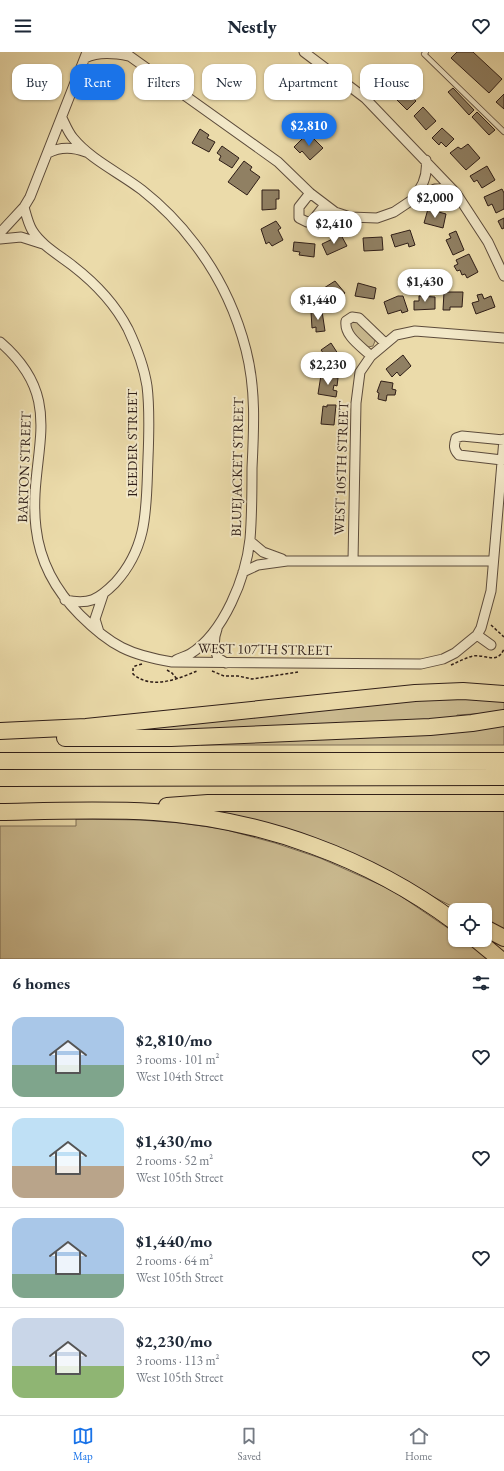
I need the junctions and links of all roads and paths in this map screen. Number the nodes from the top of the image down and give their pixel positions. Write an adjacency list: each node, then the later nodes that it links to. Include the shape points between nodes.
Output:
1 (304, 52): 9 (street, via 365,98)
2 (426, 52): 6 (lane, via 424,54)
3 (126, 54): 4 (street); 10 (street, via 278,162)
4 (86, 55): 5 (street)
5 (62, 118): 7 (street); 8 (street, BLUEJACKET STREET, via 72,137)
6 (504, 132)
7 (48, 153): 8 (street, BLUEJACKET STREET, via 68,148); 14 (street)
8 (88, 153): 25 (street, BLUEJACKET STREET, via 142,190 177,222 206,260 229,302 246,351 254,401)
9 (426, 160): 11 (street); 12 (street, via 425,180)
10 (310, 193): 13 (street); 13 (street, via 299,207 299,218 307,222 313,220)
11 (456, 193): 12 (street, via 444,188 435,189); 18 (street, via 488,242)
12 (409, 202): 13 (street, via 394,212 377,218 362,219 350,218)
13 (324, 206)
14 (24, 207): 15 (street); 17 (street, REEDER STREET, via 32,230)
15 (0, 233)
16 (0, 239): 17 (street, REEDER STREET, via 21,238)
17 (44, 244): 30 (street, REEDER STREET, via 86,276 116,310 137,348 147,384 149,418 145,522 135,556 127,570)
18 (504, 276)
19 (504, 338): 21 (street, WEST 105TH STREET, via 415,332 396,335)
20 (0, 342): 31 (street, BARTON STREET, via 26,370 39,400 42,434 36,528 46,565)
21 (385, 343): 22 (street, WEST 105TH STREET); 22 (street, via 359,318 352,317 346,321 345,328)
22 (371, 356): 27 (street, WEST 105TH STREET, via 360,372 356,403)
23 (504, 439): 24 (street); 24 (street, via 462,436 456,438 454,445 458,455)
24 (502, 460): 28 (street)
25 (250, 541): 26 (street, via 263,552); 29 (street, BLUEJACKET STREET)
26 (287, 561): 27 (street); 29 (street, via 264,563)
27 (353, 561): 28 (street)
28 (493, 561): 35 (street, via 491,591)
29 (243, 572): 32 (street, BLUEJACKET STREET, via 234,598)
30 (103, 595): 31 (street, REEDER STREET, via 96,600 78,603); 34 (street, REEDER STREET, via 96,619)
31 (65, 600): 34 (street, WEST 107TH STREET)
32 (219, 624): 38 (street, BLUEJACKET STREET, via 190,654); 39 (street, BLUEJACKET STREET, via 214,637 214,649 218,658)
33 (489, 624): 36 (path)
34 (100, 635): 38 (street, WEST 107TH STREET, via 132,652)
35 (477, 635): 37 (street); 39 (street, WEST 107TH STREET, via 455,653 443,659 421,664)
36 (504, 637)
37 (491, 644)
38 (172, 662): 39 (street, WEST 107TH STREET)
39 (226, 663)
40 (146, 664): 41 (path, via 135,666 133,674 152,682 177,679)
41 (164, 669)
42 (504, 694): 44 (highway, via 463,691 415,693 86,727)
43 (497, 719): 45 (highway, via 430,727 172,738)
44 (0, 731)
45 (0, 738)
46 (0, 760): 47 (highway)
47 (504, 761)
48 (504, 777): 49 (highway)
49 (0, 778)
50 (504, 803): 51 (highway, via 208,803)
51 (109, 811): 52 (highway); 53 (highway, via 155,812 200,818 282,836 316,847 371,871)
52 (0, 812)
53 (438, 910): 54 (highway); 55 (highway)
54 (448, 914)
55 (448, 917)
56 (492, 932): 57 (highway)
57 (504, 938)
58 (486, 947): 59 (highway)
59 (500, 959)

